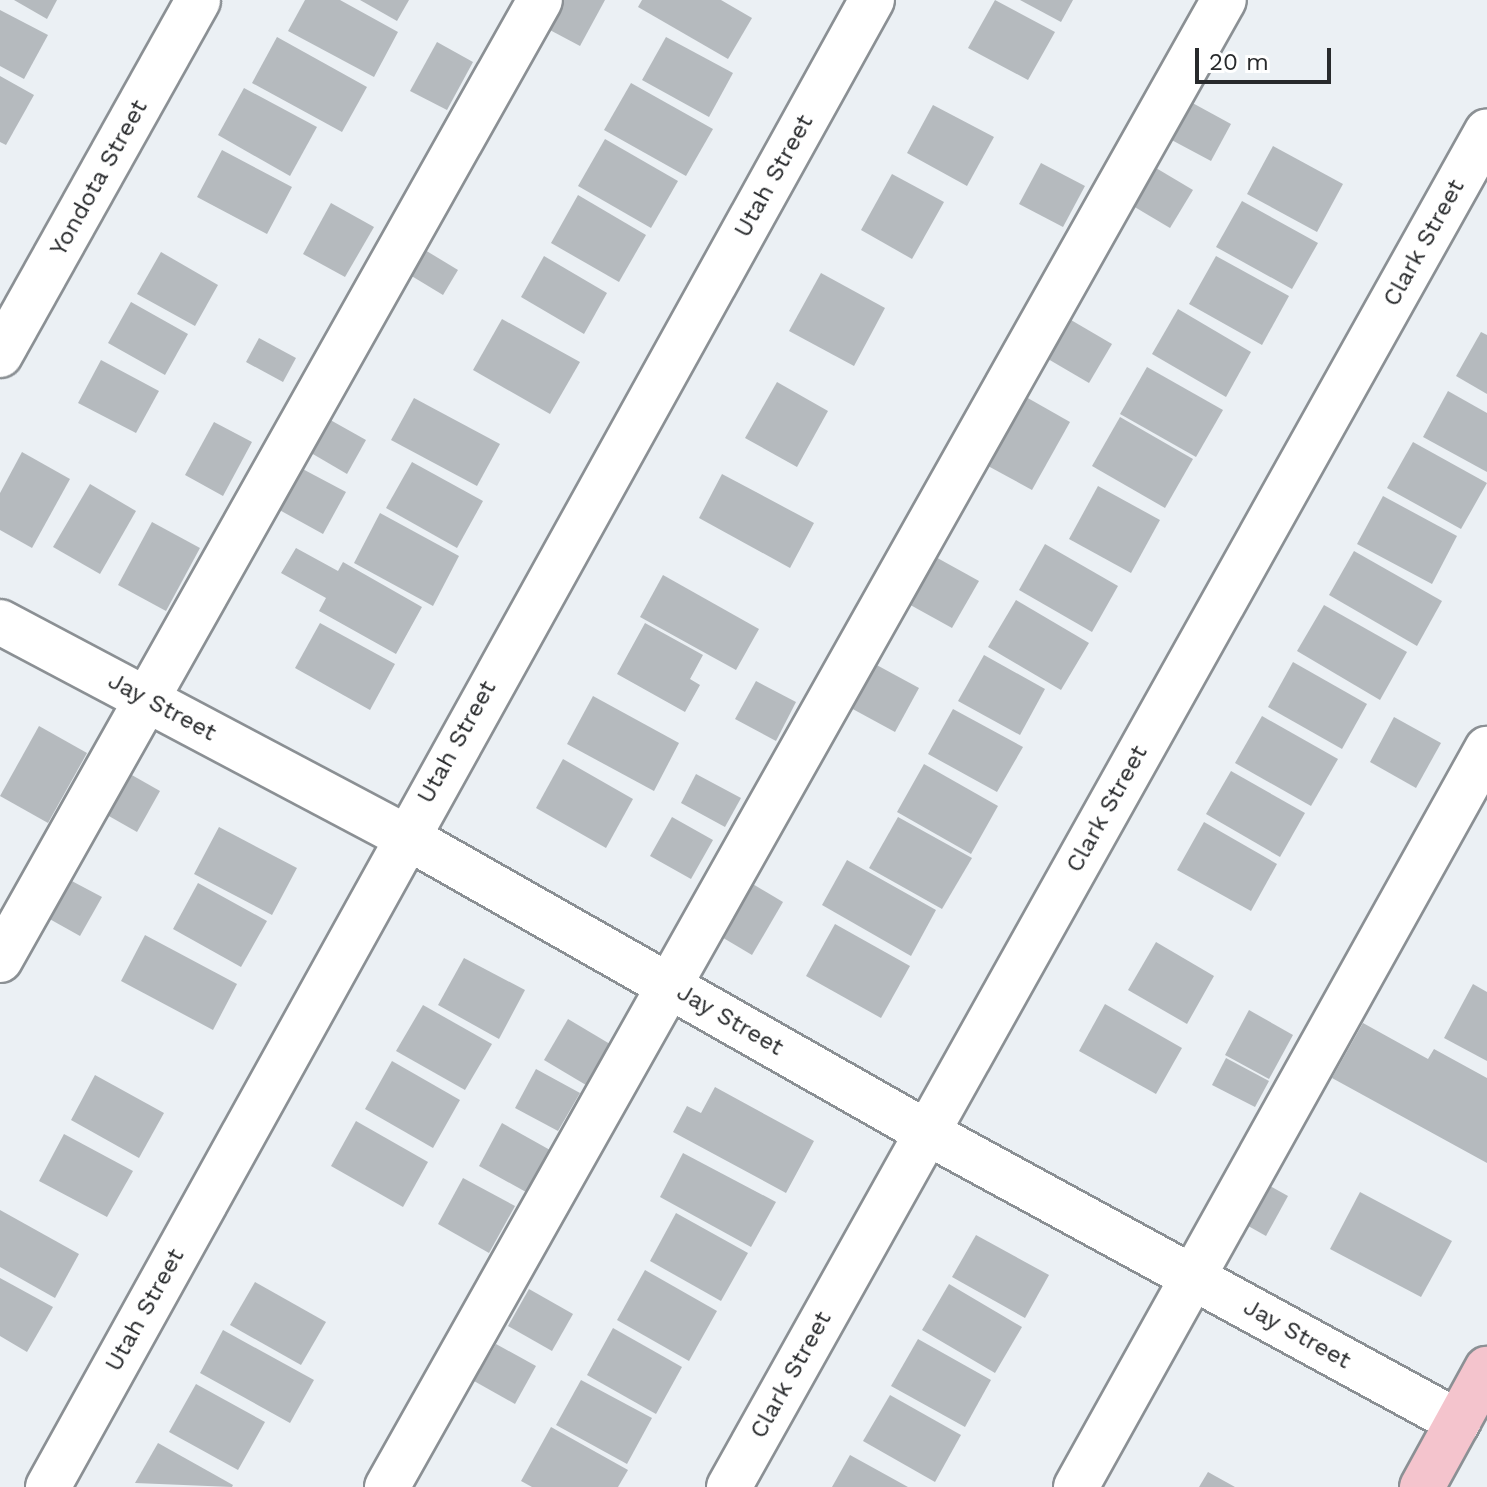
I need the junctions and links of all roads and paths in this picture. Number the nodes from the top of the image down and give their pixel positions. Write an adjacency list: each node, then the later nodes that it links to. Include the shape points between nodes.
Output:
1 (198, 0): 6 (street, Yondota Street)
2 (540, 0): 8 (street)
3 (872, 0): 10 (street, Utah Street)
4 (1224, 0): 12 (street)
5 (1487, 131): 13 (street, Clark Street)
6 (0, 355)
7 (0, 622): 8 (street, Jay Street)
8 (147, 699): 10 (street, Jay Street); 11 (street)
9 (1487, 749): 14 (street)
10 (405, 836): 12 (street, Jay Street); 17 (street, Utah Street)
11 (0, 960)
12 (666, 984): 13 (street, Jay Street); 18 (street)
13 (926, 1132): 14 (street, Jay Street); 19 (street, Clark Street)
14 (1194, 1278): 16 (street, Jay Street); 20 (street)
15 (1487, 1369): 16 (main road)
16 (1458, 1422): 21 (main road)
17 (48, 1487)
18 (387, 1487)
19 (729, 1487)
20 (1076, 1487)
21 (1422, 1487)

